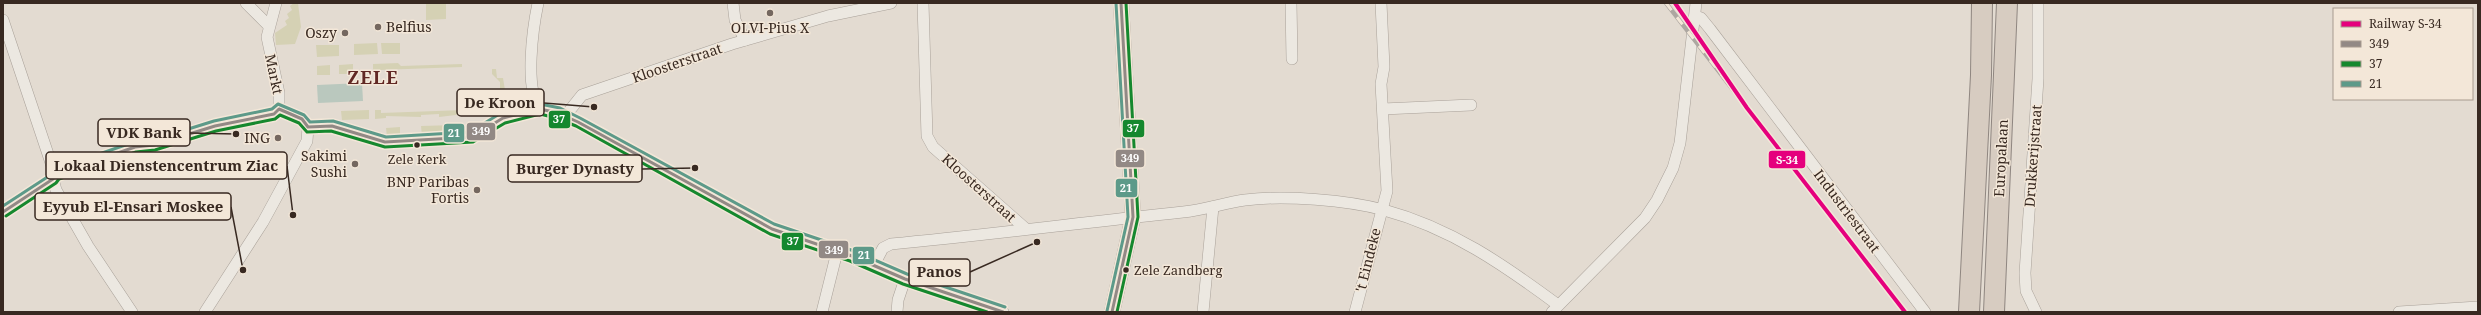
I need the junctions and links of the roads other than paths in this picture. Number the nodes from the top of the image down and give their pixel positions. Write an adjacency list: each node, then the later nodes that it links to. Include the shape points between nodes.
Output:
1 (246, 3): 16 (street)
2 (276, 3): 16 (street, Markt)
3 (538, 3): 21 (street, via 531,33 531,54 533,93)
4 (733, 3): 17 (street, via 735,20)
5 (890, 3): 17 (street, Kloosterstraat, via 828,16)
6 (923, 3): 30 (street, Kloosterstraat, via 927,136 933,147)
7 (1121, 3): 29 (street)
8 (1291, 3): 18 (street)
9 (1381, 3): 22 (street, 't Eindeke)
10 (1696, 3): 14 (street)
11 (1982, 3): 46 (highway, Europalaan)
12 (2007, 3): 47 (highway, Europalaan)
13 (2038, 3): 36 (street, Drukkerijstraat, via 2038,79 2025,273 2026,291)
14 (1695, 16): 35 (street, via 1684,123 1673,168 1645,218); 45 (street, Industriestraat, via 1701,18 1710,29)
15 (3, 20): 25 (street)
16 (268, 26): 20 (street, Markt, via 268,48 279,93)
17 (745, 40): 23 (street, Kloosterstraat, via 582,95 570,110)
18 (1292, 59)
19 (1471, 105): 22 (street)
20 (279, 109): 24 (street, Markt, via 302,119); 25 (street, via 268,116 215,126 154,145 136,147)
21 (540, 109): 23 (street); 24 (street, via 503,118 472,137 454,139 385,142 323,124)
22 (1383, 109): 27 (street, 't Eindeke, via 1387,191)
23 (568, 117): 31 (street, via 746,216 785,234)
24 (308, 127): 38 (street, via 307,141 263,222)
25 (54, 177): 28 (street); 37 (street, via 56,190 88,246)
26 (1213, 207): 27 (street, via 1245,200 1277,198); 29 (street); 43 (street)
27 (1382, 209): 35 (street, via 1428,225 1486,254); 44 (street, 't Eindeke)
28 (3, 212)
29 (1133, 216): 30 (street); 42 (street)
30 (1026, 229): 32 (street, via 891,244 883,248)
31 (838, 252): 32 (street); 39 (street)
32 (874, 265): 33 (street)
33 (905, 279): 40 (street); 41 (street)
34 (2478, 306): 48 (street)
35 (1555, 309)
36 (2034, 311)
37 (132, 312)
38 (205, 312)
39 (822, 312)
40 (897, 312)
41 (1003, 312)
42 (1112, 312)
43 (1203, 312)
44 (1355, 312)
45 (1925, 312)
46 (1970, 312)
47 (1994, 312)
48 (2399, 312)

